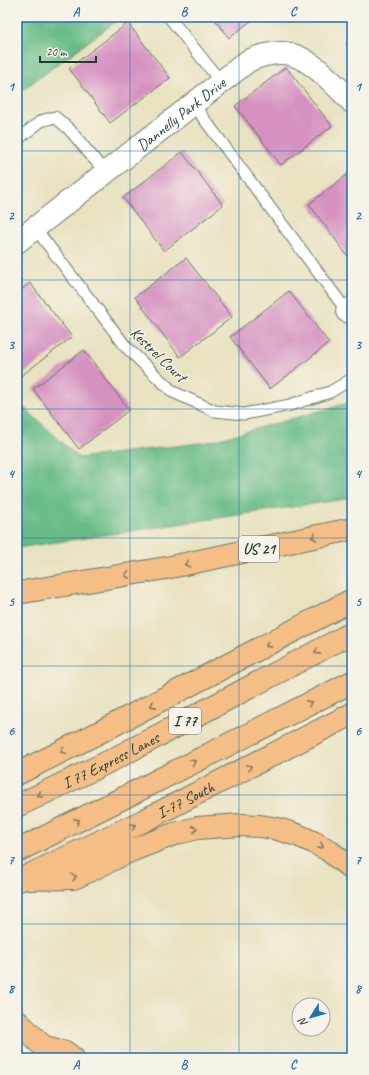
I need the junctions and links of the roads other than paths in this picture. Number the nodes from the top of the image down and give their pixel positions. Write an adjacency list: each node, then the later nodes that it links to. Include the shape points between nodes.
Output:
1 (169, 17): 2 (lane)
2 (222, 82): 3 (street, Dannelly Park Drive, via 248,61 259,56 283,52 301,57 325,75); 4 (street, Dannelly Park Drive)
3 (352, 102)
4 (193, 104): 6 (street, Dannelly Park Drive); 9 (lane)
5 (17, 140): 6 (lane, via 41,121 55,117 70,129)
6 (105, 172): 7 (street, Dannelly Park Drive)
7 (35, 228): 8 (street, Dannelly Park Drive); 10 (lane, Kestrel Court, via 127,348 173,392 215,411 244,414 297,403 330,392)
8 (17, 242)
9 (350, 312)
10 (352, 379)
11 (352, 529): 12 (main road, US 21, one-way to 12, via 166,568)
12 (17, 593)
13 (352, 600): 17 (main road, I 77, one-way to 17)
14 (352, 633): 18 (main road, I 77 Express Lanes / I 77, one-way to 18, via 112,760)
15 (352, 682): 19 (main road, I 77, one-way to 15)
16 (352, 714): 21 (main road, I-77 South, one-way to 16, via 143,821)
17 (17, 774)
18 (17, 806)
19 (17, 851)
20 (352, 869): 21 (main road, one-way to 20, via 74,878 130,851 174,834 197,828 241,825 278,829 297,835 328,850)
21 (19, 880)
22 (17, 1021): 23 (main road)
23 (49, 1053): 24 (main road, via 65,1052)
24 (72, 1058)

